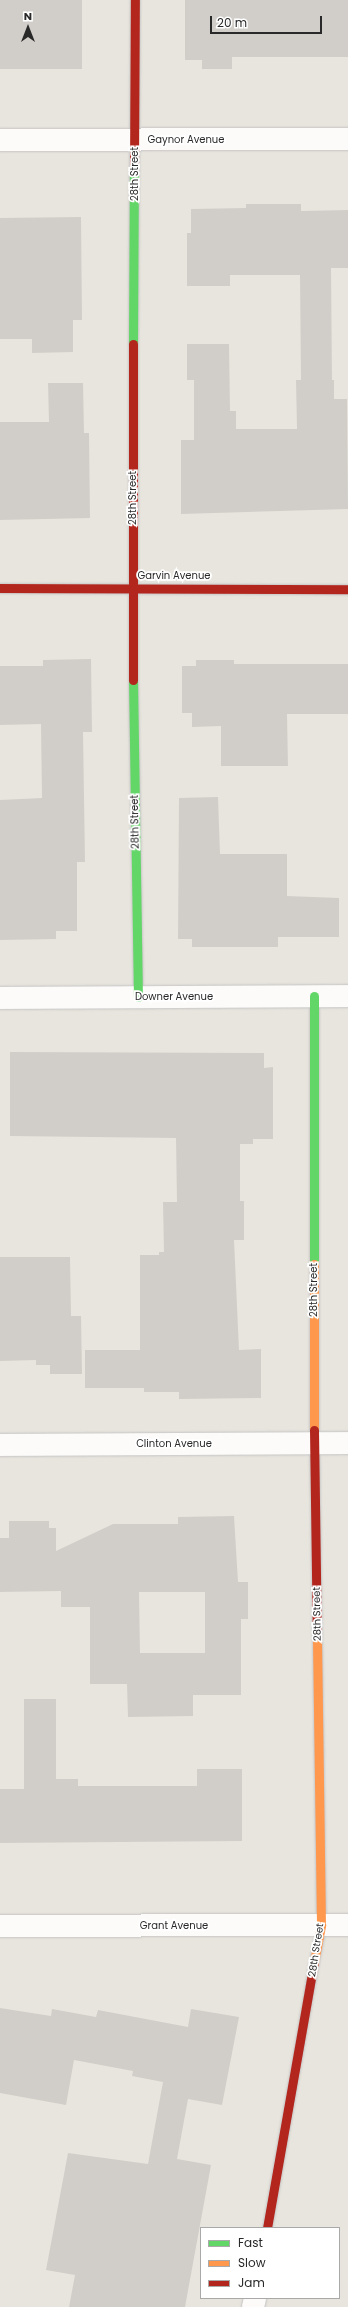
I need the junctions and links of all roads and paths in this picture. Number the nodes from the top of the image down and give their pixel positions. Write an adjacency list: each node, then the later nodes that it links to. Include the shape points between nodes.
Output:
1 (135, 0): 4 (street, 28th Street)
2 (348, 139): 4 (street, Gaynor Avenue)
3 (0, 140): 4 (street, Gaynor Avenue)
4 (136, 140): 5 (street, 28th Street)
5 (132, 587): 6 (street, Garvin Avenue); 7 (street, Garvin Avenue); 10 (street, 28th Street)
6 (0, 588)
7 (348, 589)
8 (314, 996): 9 (street, Downer Avenue); 10 (street, Downer Avenue); 13 (street, 28th Street)
9 (348, 996)
10 (138, 997): 11 (street, Downer Avenue)
11 (0, 998)
12 (348, 1443): 13 (street, Clinton Avenue)
13 (314, 1444): 14 (street, Clinton Avenue); 15 (street, 28th Street)
14 (0, 1445)
15 (321, 1925): 16 (street, Grant Avenue); 17 (street, Grant Avenue); 18 (street, 28th Street)
16 (348, 1925)
17 (0, 1926)
18 (267, 2227)

